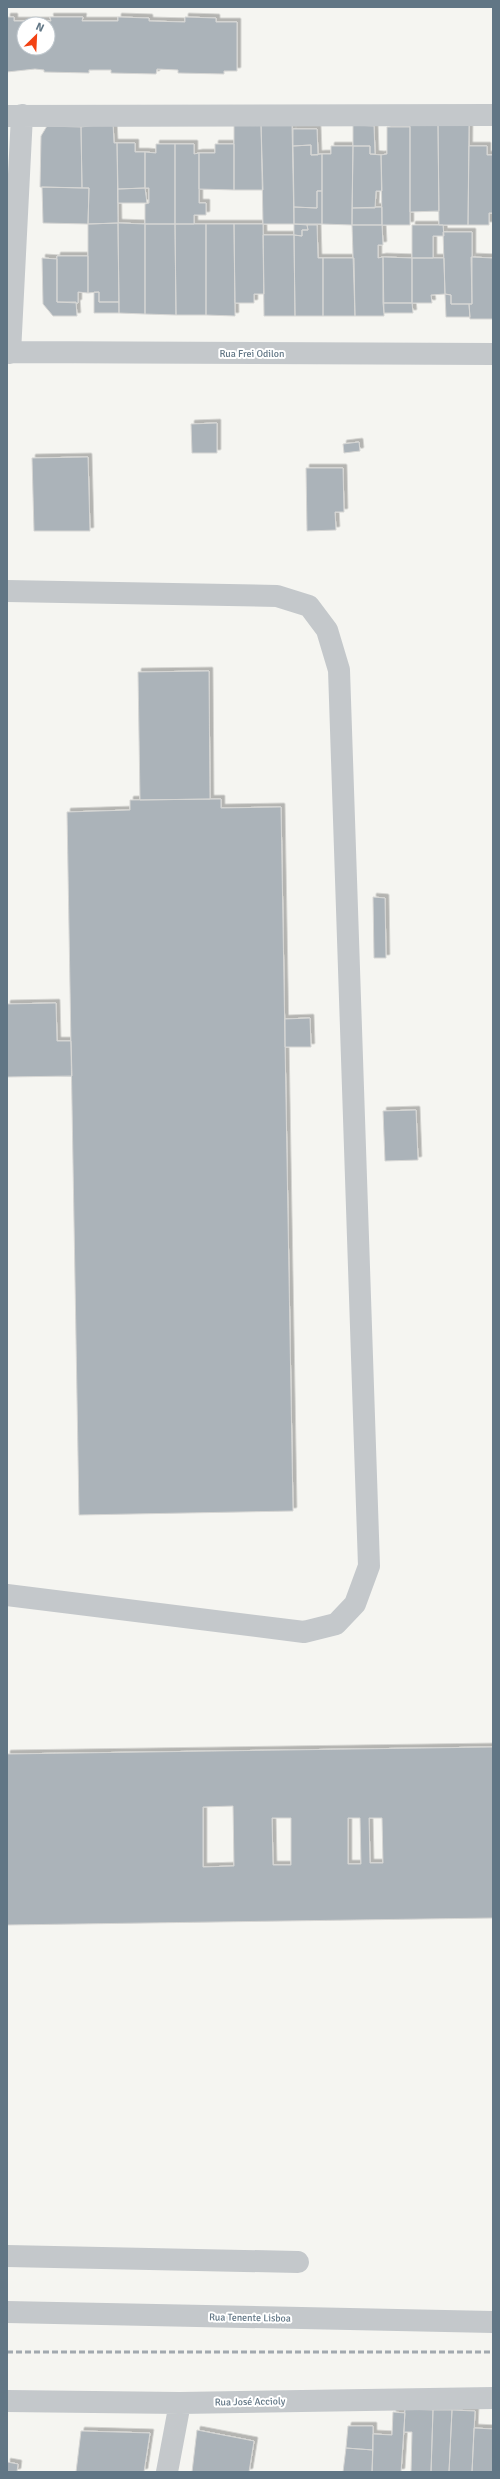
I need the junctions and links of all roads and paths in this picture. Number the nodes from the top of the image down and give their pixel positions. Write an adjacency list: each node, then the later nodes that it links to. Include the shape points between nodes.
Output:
1 (493, 115): 2 (street, Rua Frei Odilon)
2 (14, 116): 3 (street, Rua Frei Odilon)
3 (9, 353): 4 (street, Rua Frei Odilon)
4 (493, 354)
5 (7, 591): 6 (street, via 277,596 309,606 327,630 339,670 369,1566 355,1604 336,1624 304,1632)
6 (7, 1594)
7 (7, 2256): 8 (street)
8 (298, 2262)
9 (7, 2312): 10 (street, Rua Tenente Lisboa)
10 (493, 2322)
11 (493, 2398): 13 (street, Rua José Accioly)
12 (7, 2402): 13 (street, Rua José Accioly)
13 (180, 2403): 14 (street)
14 (167, 2472)

